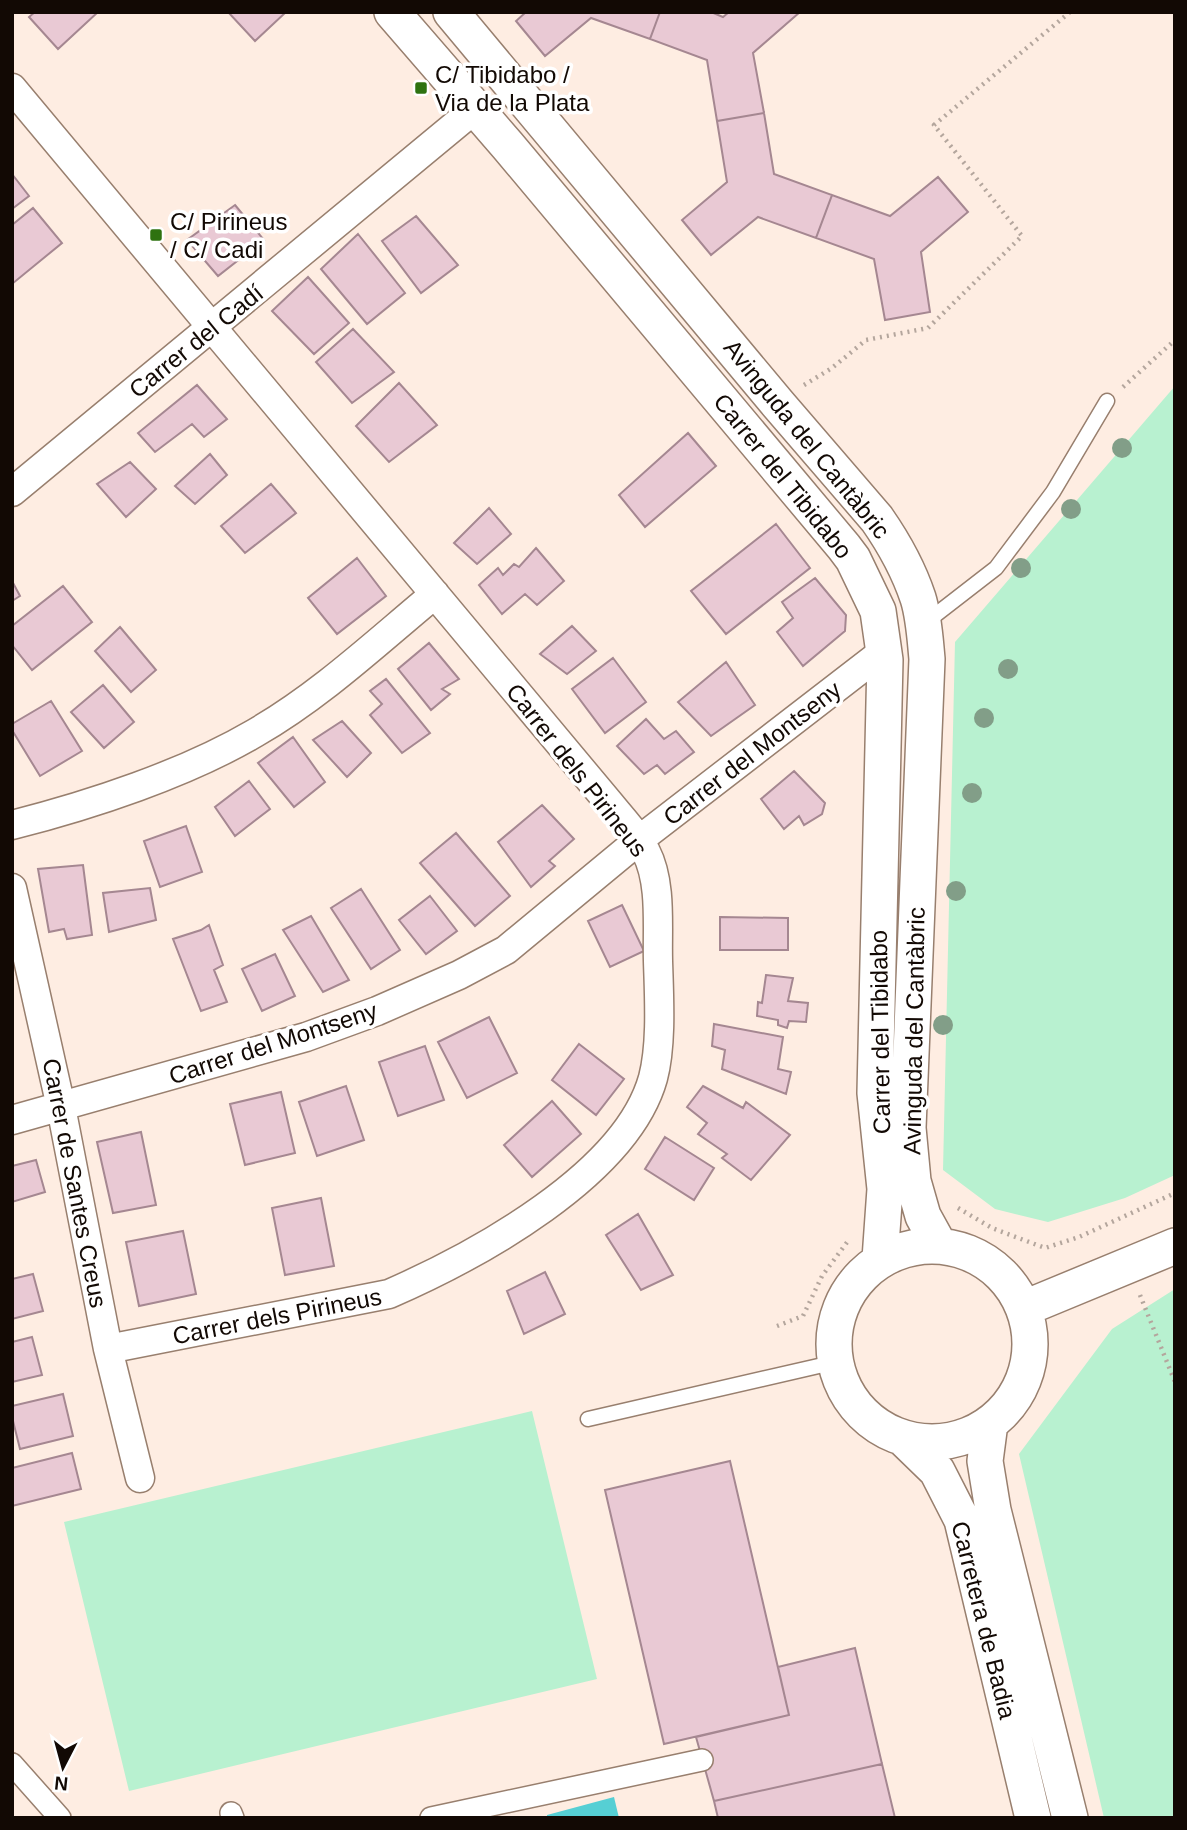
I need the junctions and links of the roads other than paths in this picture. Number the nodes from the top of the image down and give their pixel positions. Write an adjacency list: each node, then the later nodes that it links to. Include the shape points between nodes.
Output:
1 (392, 12): 4 (street, Carrer del Tibidabo)
2 (451, 12): 9 (street, Avinguda del Cantàbric, via 877,519 918,597)
3 (12, 88): 5 (street, Carrer dels Pirineus)
4 (476, 108): 5 (street, Carrer del Cadí); 10 (street, Carrer del Tibidabo, via 848,553 878,611)
5 (213, 327): 7 (street, Carrer del Cadí); 8 (street, Carrer dels Pirineus)
6 (1107, 401): 9 (lane, via 1053,492 996,568)
7 (12, 492)
8 (435, 594): 11 (street, via 311,696 255,733 177,772); 12 (street, Carrer dels Pirineus)
9 (924, 624): 16 (street, Avinguda del Cantàbric, via 926,682 908,1128 916,1192)
10 (884, 651): 12 (street, Carrer del Montseny); 18 (street, Carrer del Tibidabo, via 875,1093 886,1189)
11 (12, 825)
12 (639, 840): 14 (street, Carrer del Montseny, via 506,950 458,975 306,1037); 20 (street, Carrer dels Pirineus, via 655,883 659,1020 653,1078 631,1125 587,1174 523,1222 389,1294)
13 (12, 888): 14 (street, Carrer de Santes Creus)
14 (61, 1107): 15 (street, Carrer del Montseny); 20 (street, Carrer de Santes Creus)
15 (12, 1120)
16 (939, 1245): 18 (street, via 900,1250); 19 (street, via 988,1263 1011,1284)
17 (1175, 1246): 19 (street)
18 (880, 1259): 21 (street, via 845,1296 836,1319)
19 (1025, 1308): 23 (street, via 1031,1346 1028,1366 1009,1406)
20 (108, 1349): 25 (street, Carrer de Santes Creus)
21 (836, 1362): 22 (lane); 24 (street, via 849,1398 864,1416)
22 (588, 1419)
23 (990, 1423): 24 (street, via 968,1436 946,1441); 31 (street, Carretera de Badia, via 985,1461 993,1510)
24 (903, 1438): 30 (street, Carretera de Badia, via 937,1471 962,1520)
25 (140, 1478)
26 (702, 1760): 29 (street)
27 (17, 1778): 28 (street)
28 (60, 1818)
29 (431, 1818)
30 (1033, 1818)
31 (1070, 1818)

